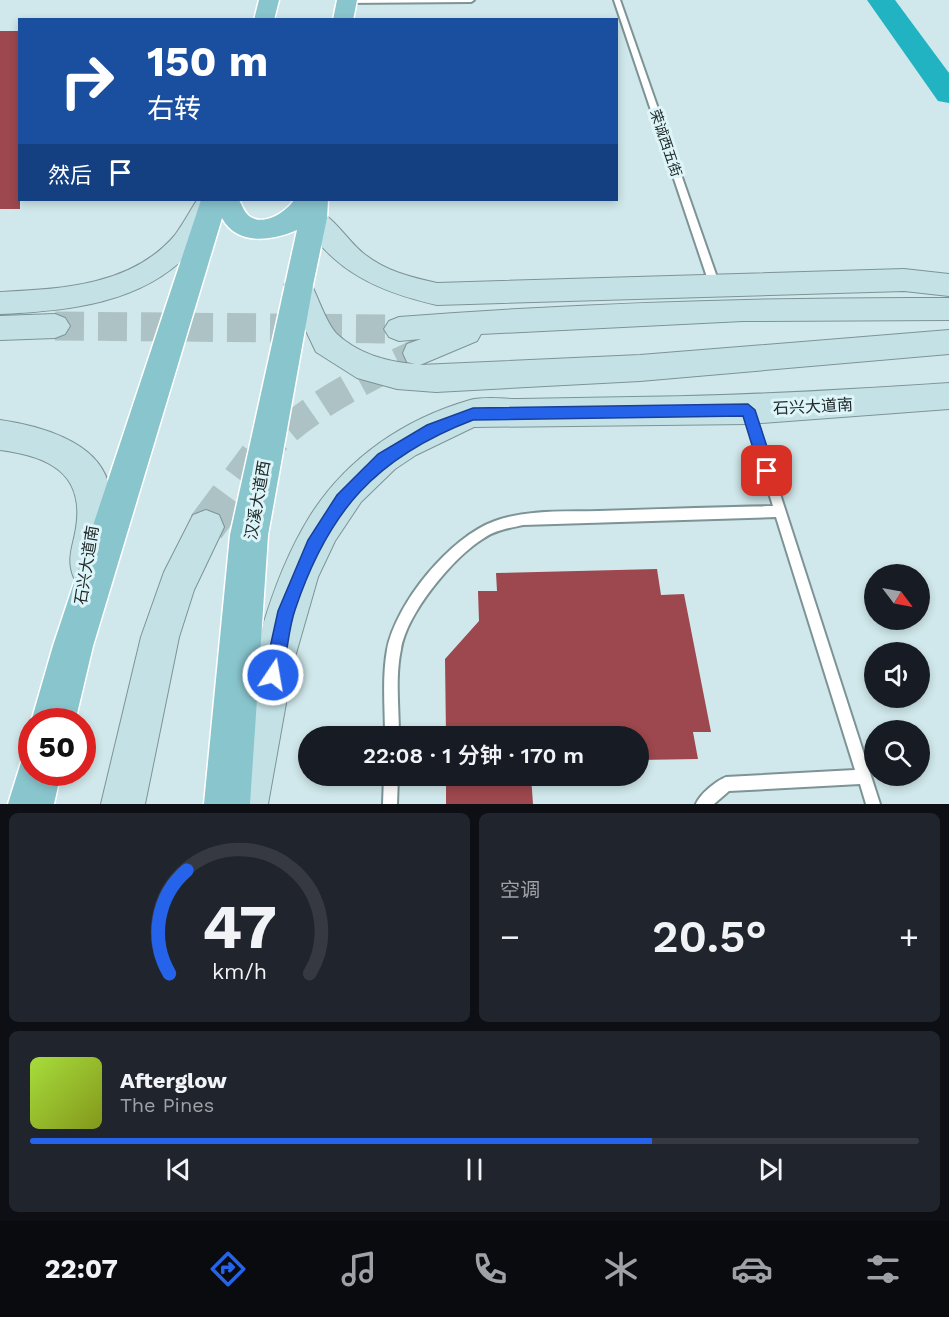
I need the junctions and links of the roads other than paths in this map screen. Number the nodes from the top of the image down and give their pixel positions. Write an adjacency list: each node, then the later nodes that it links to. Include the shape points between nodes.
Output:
1 (269, 0): 5 (main road)
2 (471, 0): 4 (lane)
3 (617, 0): 14 (lane, 荣诚西五街)
4 (345, 7)
5 (264, 18)
6 (208, 201): 15 (main road, via 183,243 135,279 92,295 57,302)
7 (214, 201): 30 (main road)
8 (227, 201): 9 (main road, via 237,221 252,230 287,224)
9 (312, 206): 12 (main road, 汉溪大道西); 14 (main road, via 341,250 366,271 399,287 437,294)
10 (904, 280): 11 (main road); 13 (main road); 14 (main road)
11 (949, 280)
12 (298, 285): 23 (main road, via 326,343 346,357 368,369); 40 (main road, 汉溪大道西, via 249,535)
13 (949, 285)
14 (715, 286)
15 (0, 303)
16 (949, 309): 17 (main road, via 728,311)
17 (502, 320): 20 (main road); 22 (main road)
18 (56, 326): 19 (main road)
19 (0, 328)
20 (399, 329)
21 (949, 342): 23 (main road, via 640,368)
22 (418, 353)
23 (436, 379): 26 (main road, via 436,393 452,406)
24 (949, 396): 25 (main road, 石兴大道南)
25 (748, 410): 26 (main road, 石兴大道南); 28 (lane)
26 (473, 414): 41 (main road, 石兴大道南, via 432,429 383,459 342,500 313,545 286,611)
27 (0, 435): 30 (main road, 石兴大道南, via 36,440 69,457 92,482 94,524)
28 (780, 511): 32 (lane, via 523,519 497,525 476,536 431,580 408,612 394,648); 33 (lane)
29 (206, 527): 39 (main road, via 177,585 160,637)
30 (73, 646): 31 (main road)
31 (57, 708)
32 (392, 726)
33 (864, 774)
34 (864, 777): 43 (lane, via 726,784)
35 (36, 786): 38 (main road)
36 (391, 786): 42 (lane)
37 (868, 786): 44 (lane)
38 (31, 804)
39 (123, 804)
40 (227, 804)
41 (246, 804)
42 (390, 804)
43 (703, 804)
44 (873, 804)

